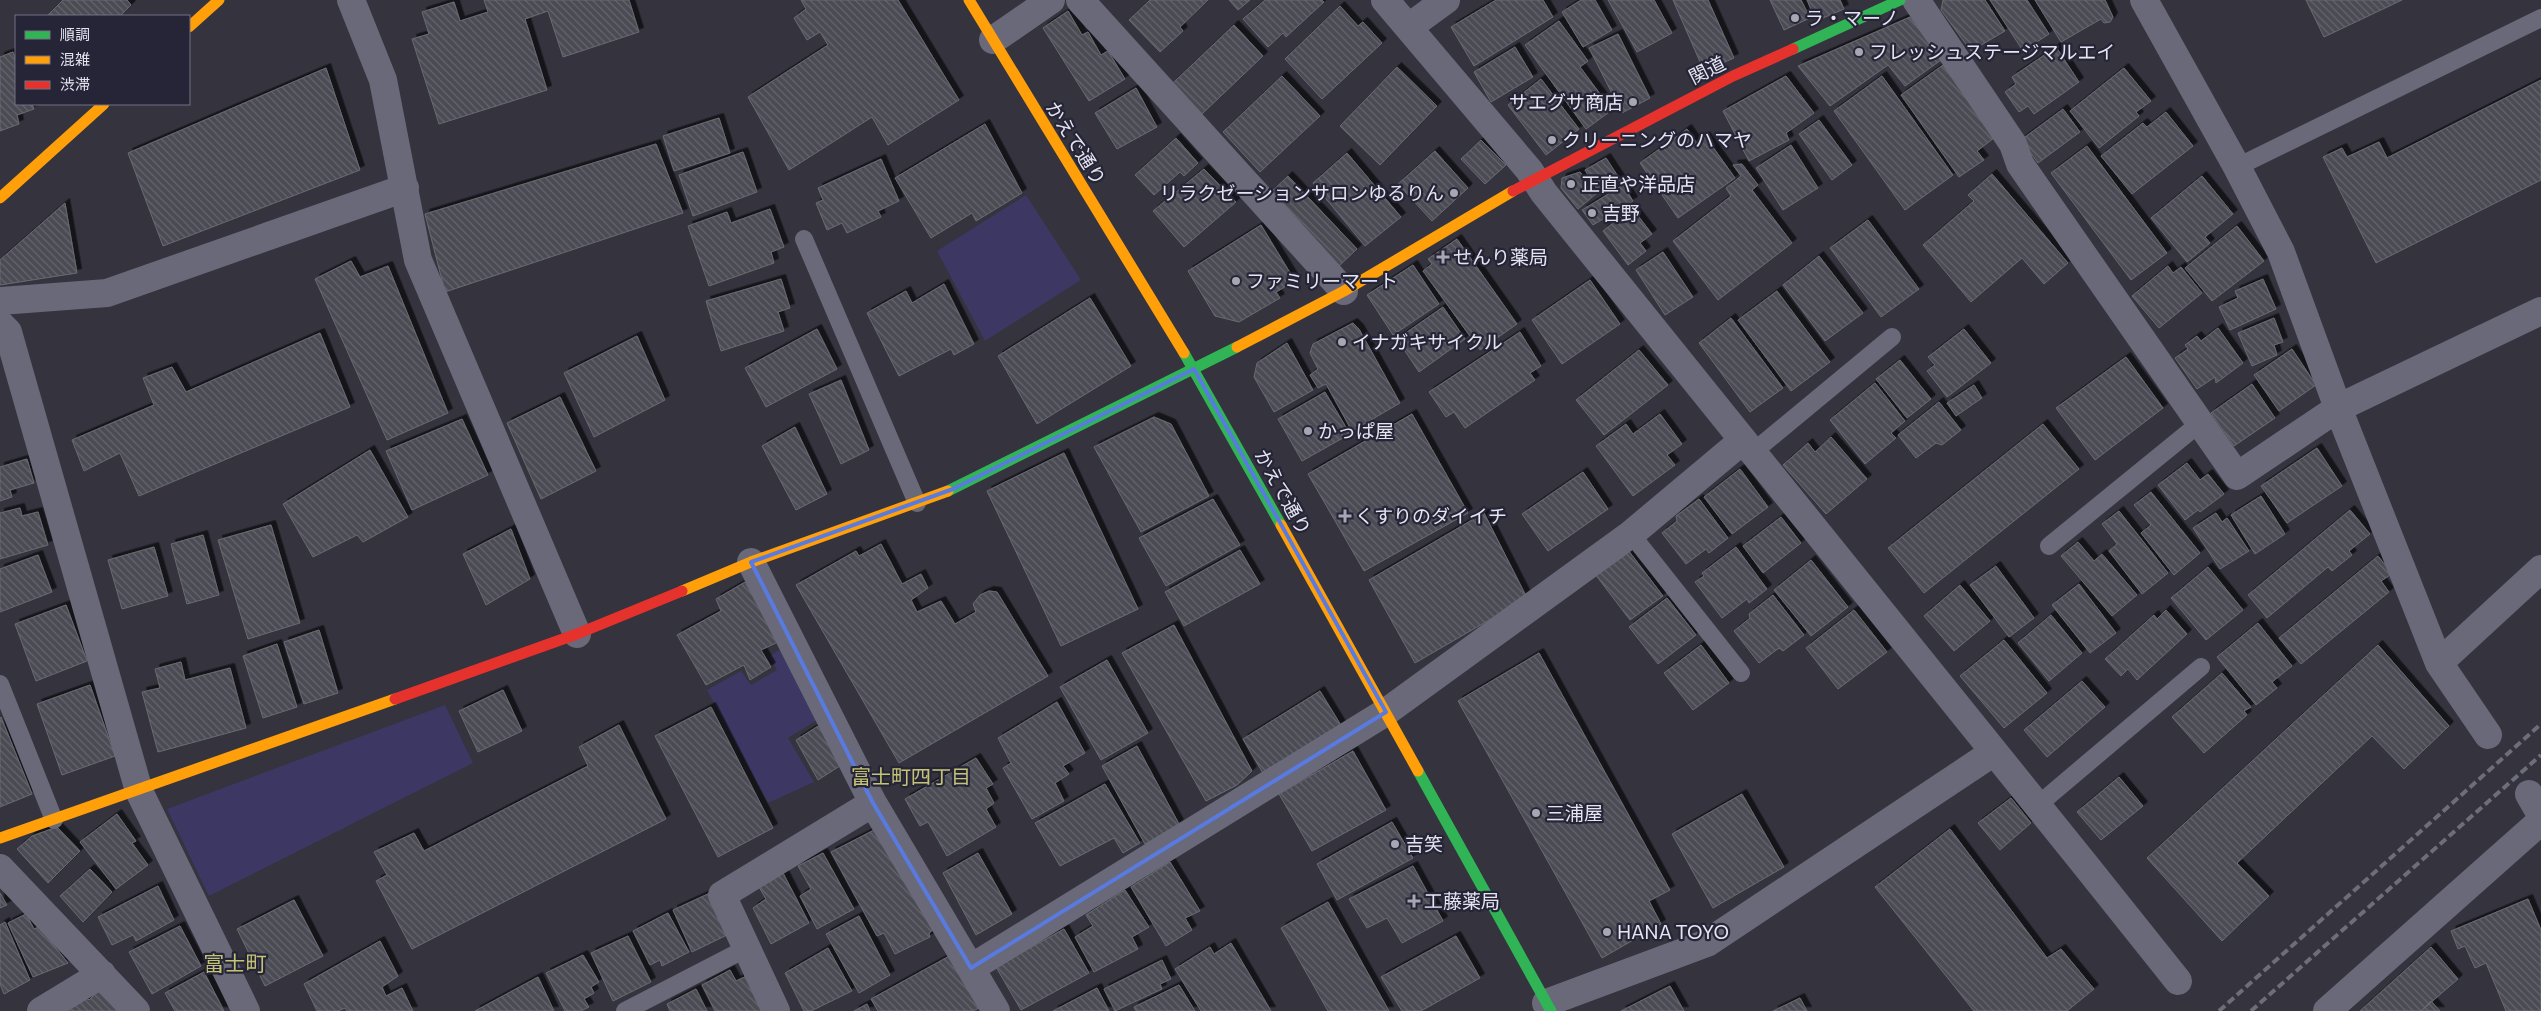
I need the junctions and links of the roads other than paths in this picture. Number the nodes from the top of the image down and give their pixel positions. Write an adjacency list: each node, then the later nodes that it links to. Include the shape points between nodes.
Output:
1 (219, 0): 12 (street)
2 (351, 0): 18 (street, via 383,80)
3 (969, 0): 14 (street, かえで通り)
4 (1051, 0): 14 (street)
5 (1080, 0): 21 (street)
6 (1385, 0): 13 (street)
7 (1446, 0): 13 (street)
8 (1900, 0): 17 (street, 関道, via 1733,76)
9 (1916, 0): 28 (street, via 2013,144 2020,164)
10 (2144, 0): 16 (street)
11 (2541, 18): 16 (lane)
12 (190, 26)
13 (1408, 27): 17 (street, via 1530,170)
14 (993, 40): 26 (street, かえで通り)
15 (103, 105): 19 (street)
16 (2237, 167): 27 (street, via 2281,252)
17 (1534, 179): 21 (street, 関道); 29 (street)
18 (405, 188): 22 (street, via 106,293); 35 (street, via 418,260)
19 (0, 198)
20 (804, 239): 30 (lane)
21 (1344, 290): 26 (street, 関道)
22 (0, 301)
23 (2541, 311): 27 (street)
24 (0, 324): 43 (street, via 8,332)
25 (1892, 337): 29 (lane)
26 (1194, 369): 30 (street, 関道, via 962,485); 40 (street, かえで通り)
27 (2338, 408): 28 (street, via 2237,476); 36 (street)
28 (2200, 423): 32 (lane)
29 (1747, 447): 31 (street); 42 (street)
30 (918, 503): 33 (street, 関道)
31 (1631, 534): 38 (lane); 40 (street)
32 (2049, 546)
33 (751, 562): 35 (street, 関道); 44 (street)
34 (2541, 569): 36 (street)
35 (577, 634): 43 (street, 関道)
36 (2439, 662): 41 (street)
37 (2201, 668): 45 (lane)
38 (1742, 673)
39 (0, 684): 46 (lane)
40 (1386, 712): 51 (street); 54 (street, かえで通り)
41 (2488, 736)
42 (1994, 752): 45 (street); 54 (street, via 1707,943)
43 (140, 791): 46 (street, 関道); 57 (street)
44 (873, 803): 50 (street, via 722,895); 51 (street)
45 (2038, 805): 53 (street)
46 (54, 820): 48 (street, 関道)
47 (2541, 821): 61 (street)
48 (0, 838)
49 (0, 868): 52 (street)
50 (747, 948): 58 (lane); 59 (street)
51 (971, 968): 60 (street)
52 (102, 974): 55 (street); 56 (street)
53 (2178, 981)
54 (1548, 1007)
55 (41, 1011)
56 (136, 1011)
57 (246, 1011)
58 (625, 1011)
59 (776, 1011)
60 (996, 1011)
61 (2327, 1011)

